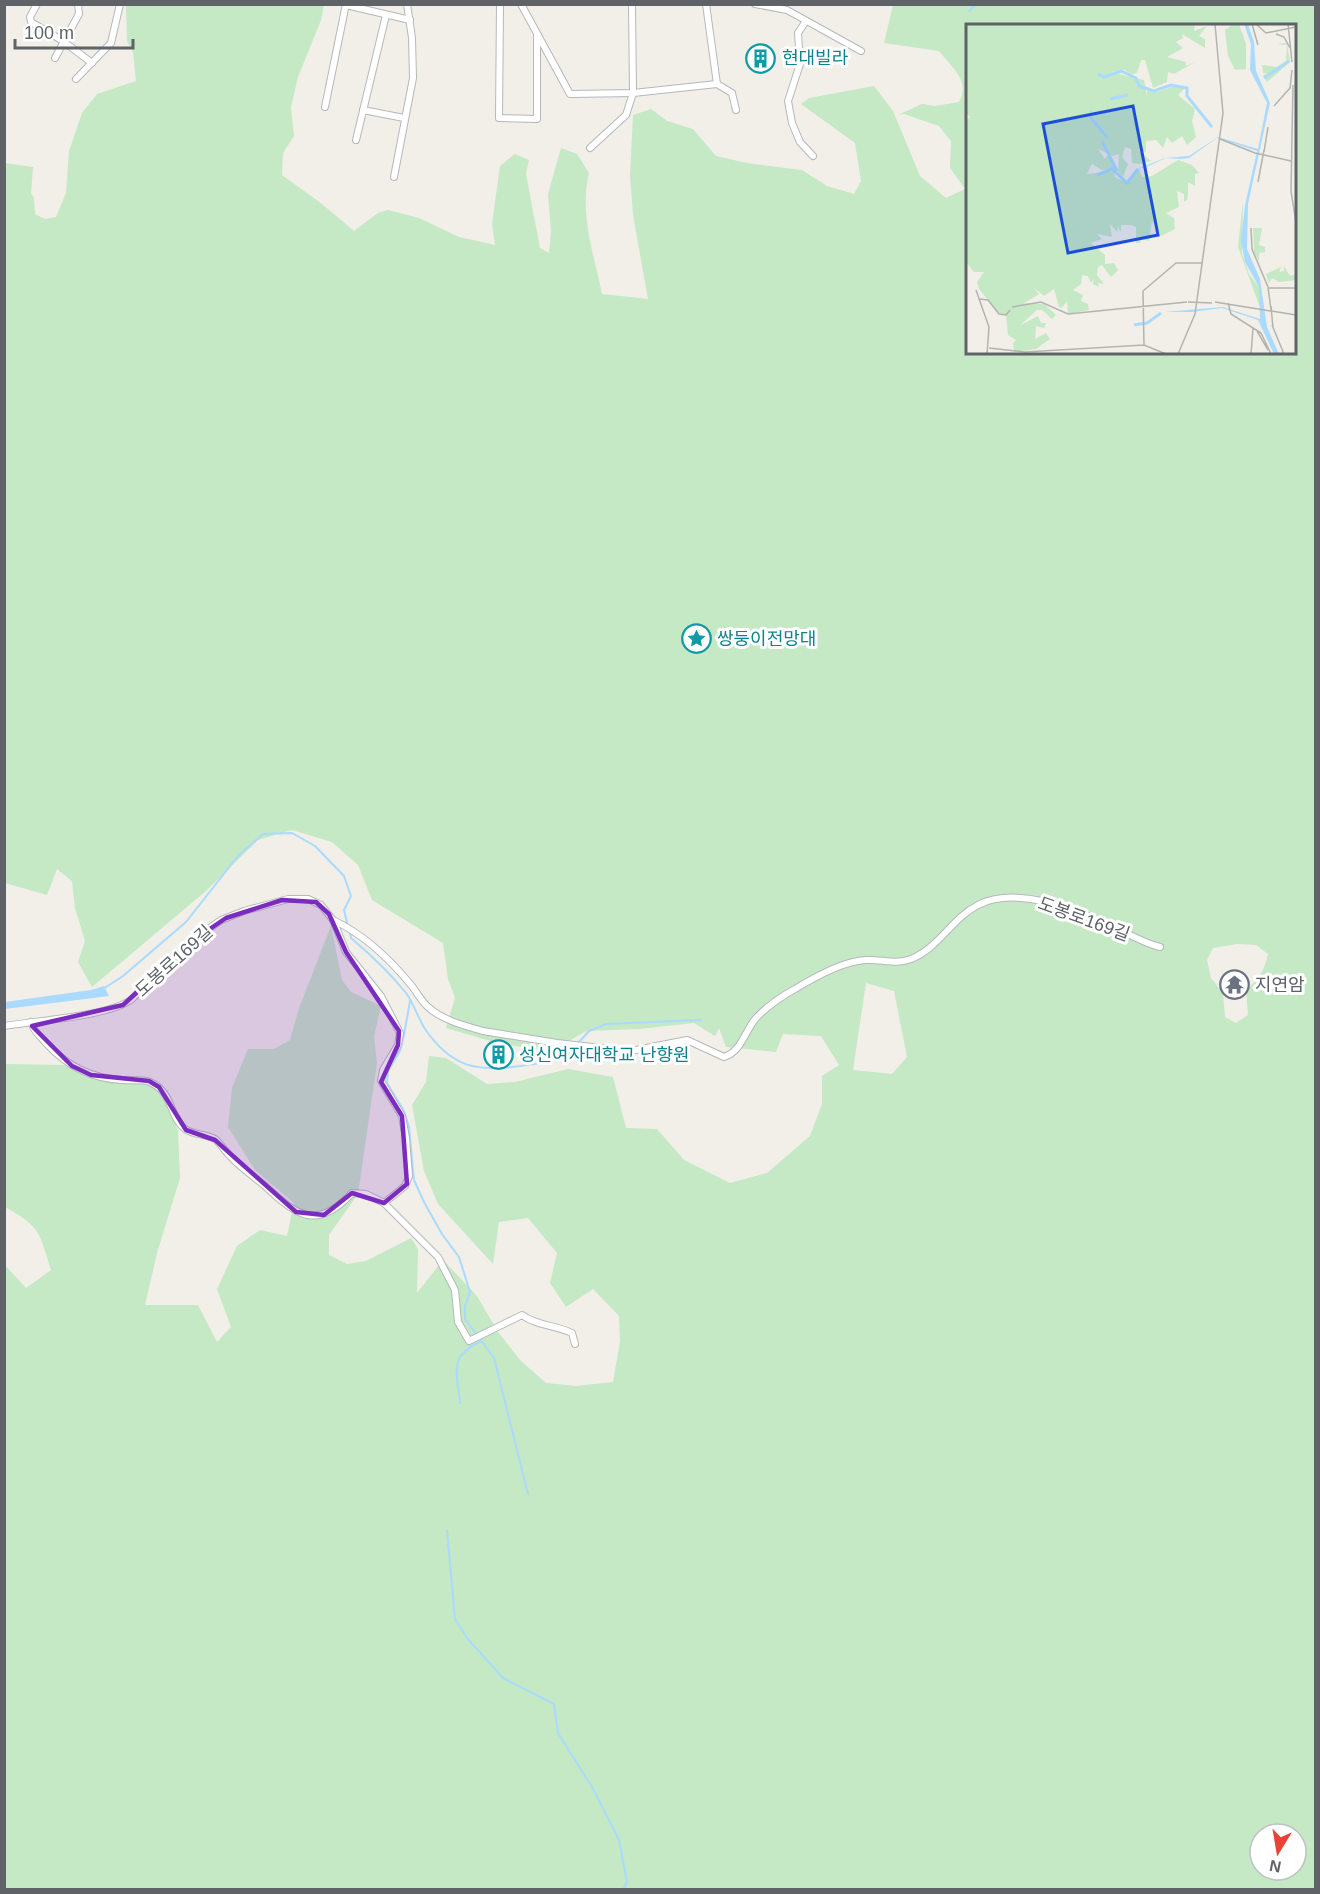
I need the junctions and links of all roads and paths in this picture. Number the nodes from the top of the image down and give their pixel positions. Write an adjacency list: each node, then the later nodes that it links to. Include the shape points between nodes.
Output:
1 (37, 4): 16 (street, via 31,22)
2 (78, 4): 16 (street, via 80,14)
3 (120, 4): 19 (street, via 111,44)
4 (407, 4): 13 (street)
5 (500, 4): 15 (street, via 499,118 537,119)
6 (521, 4): 15 (street)
7 (632, 4): 22 (street)
8 (706, 4): 21 (street)
9 (755, 4): 11 (street)
10 (346, 5): 12 (street); 23 (street)
11 (786, 7): 14 (street)
12 (386, 15): 13 (street); 24 (street)
13 (410, 20): 26 (street, via 413,78)
14 (806, 21): 17 (street); 29 (street, via 798,33 800,64 788,101 800,142)
15 (537, 33): 22 (street, via 570,94)
16 (63, 41): 18 (street); 19 (street)
17 (861, 51)
18 (55, 58)
19 (92, 63): 20 (street)
20 (76, 79)
21 (717, 84): 22 (street); 25 (street, via 732,93)
22 (633, 93): 28 (street, via 626,115)
23 (325, 106)
24 (363, 110): 26 (street); 27 (street)
25 (736, 110)
26 (404, 118): 30 (street)
27 (356, 140)
28 (590, 148)
29 (813, 156)
30 (394, 177)
31 (335, 921): 32 (street, 도봉로169길, via 372,943 436,1013 483,1031 602,1049 636,1050 687,1040 728,1056 758,1015 801,986 830,970 863,960 889,963 912,959 929,949 975,906 995,899 1040,900); 33 (street, 도봉로169길, via 321,904 305,898 244,911 209,928 123,1005); 35 (street, 도봉로169길, via 346,952 381,996 400,1033 381,1081 402,1116 409,1176 405,1186)
32 (1160, 947)
33 (31, 1022): 34 (street, 도봉로169길); 35 (street, via 53,1051 72,1066 91,1075 148,1081 159,1088 186,1130 215,1140 296,1212 324,1215 352,1193 366,1194)
34 (4, 1026)
35 (384, 1203): 36 (street, via 438,1257 454,1290 460,1328 469,1341 522,1315 573,1333)
36 (575, 1344)

